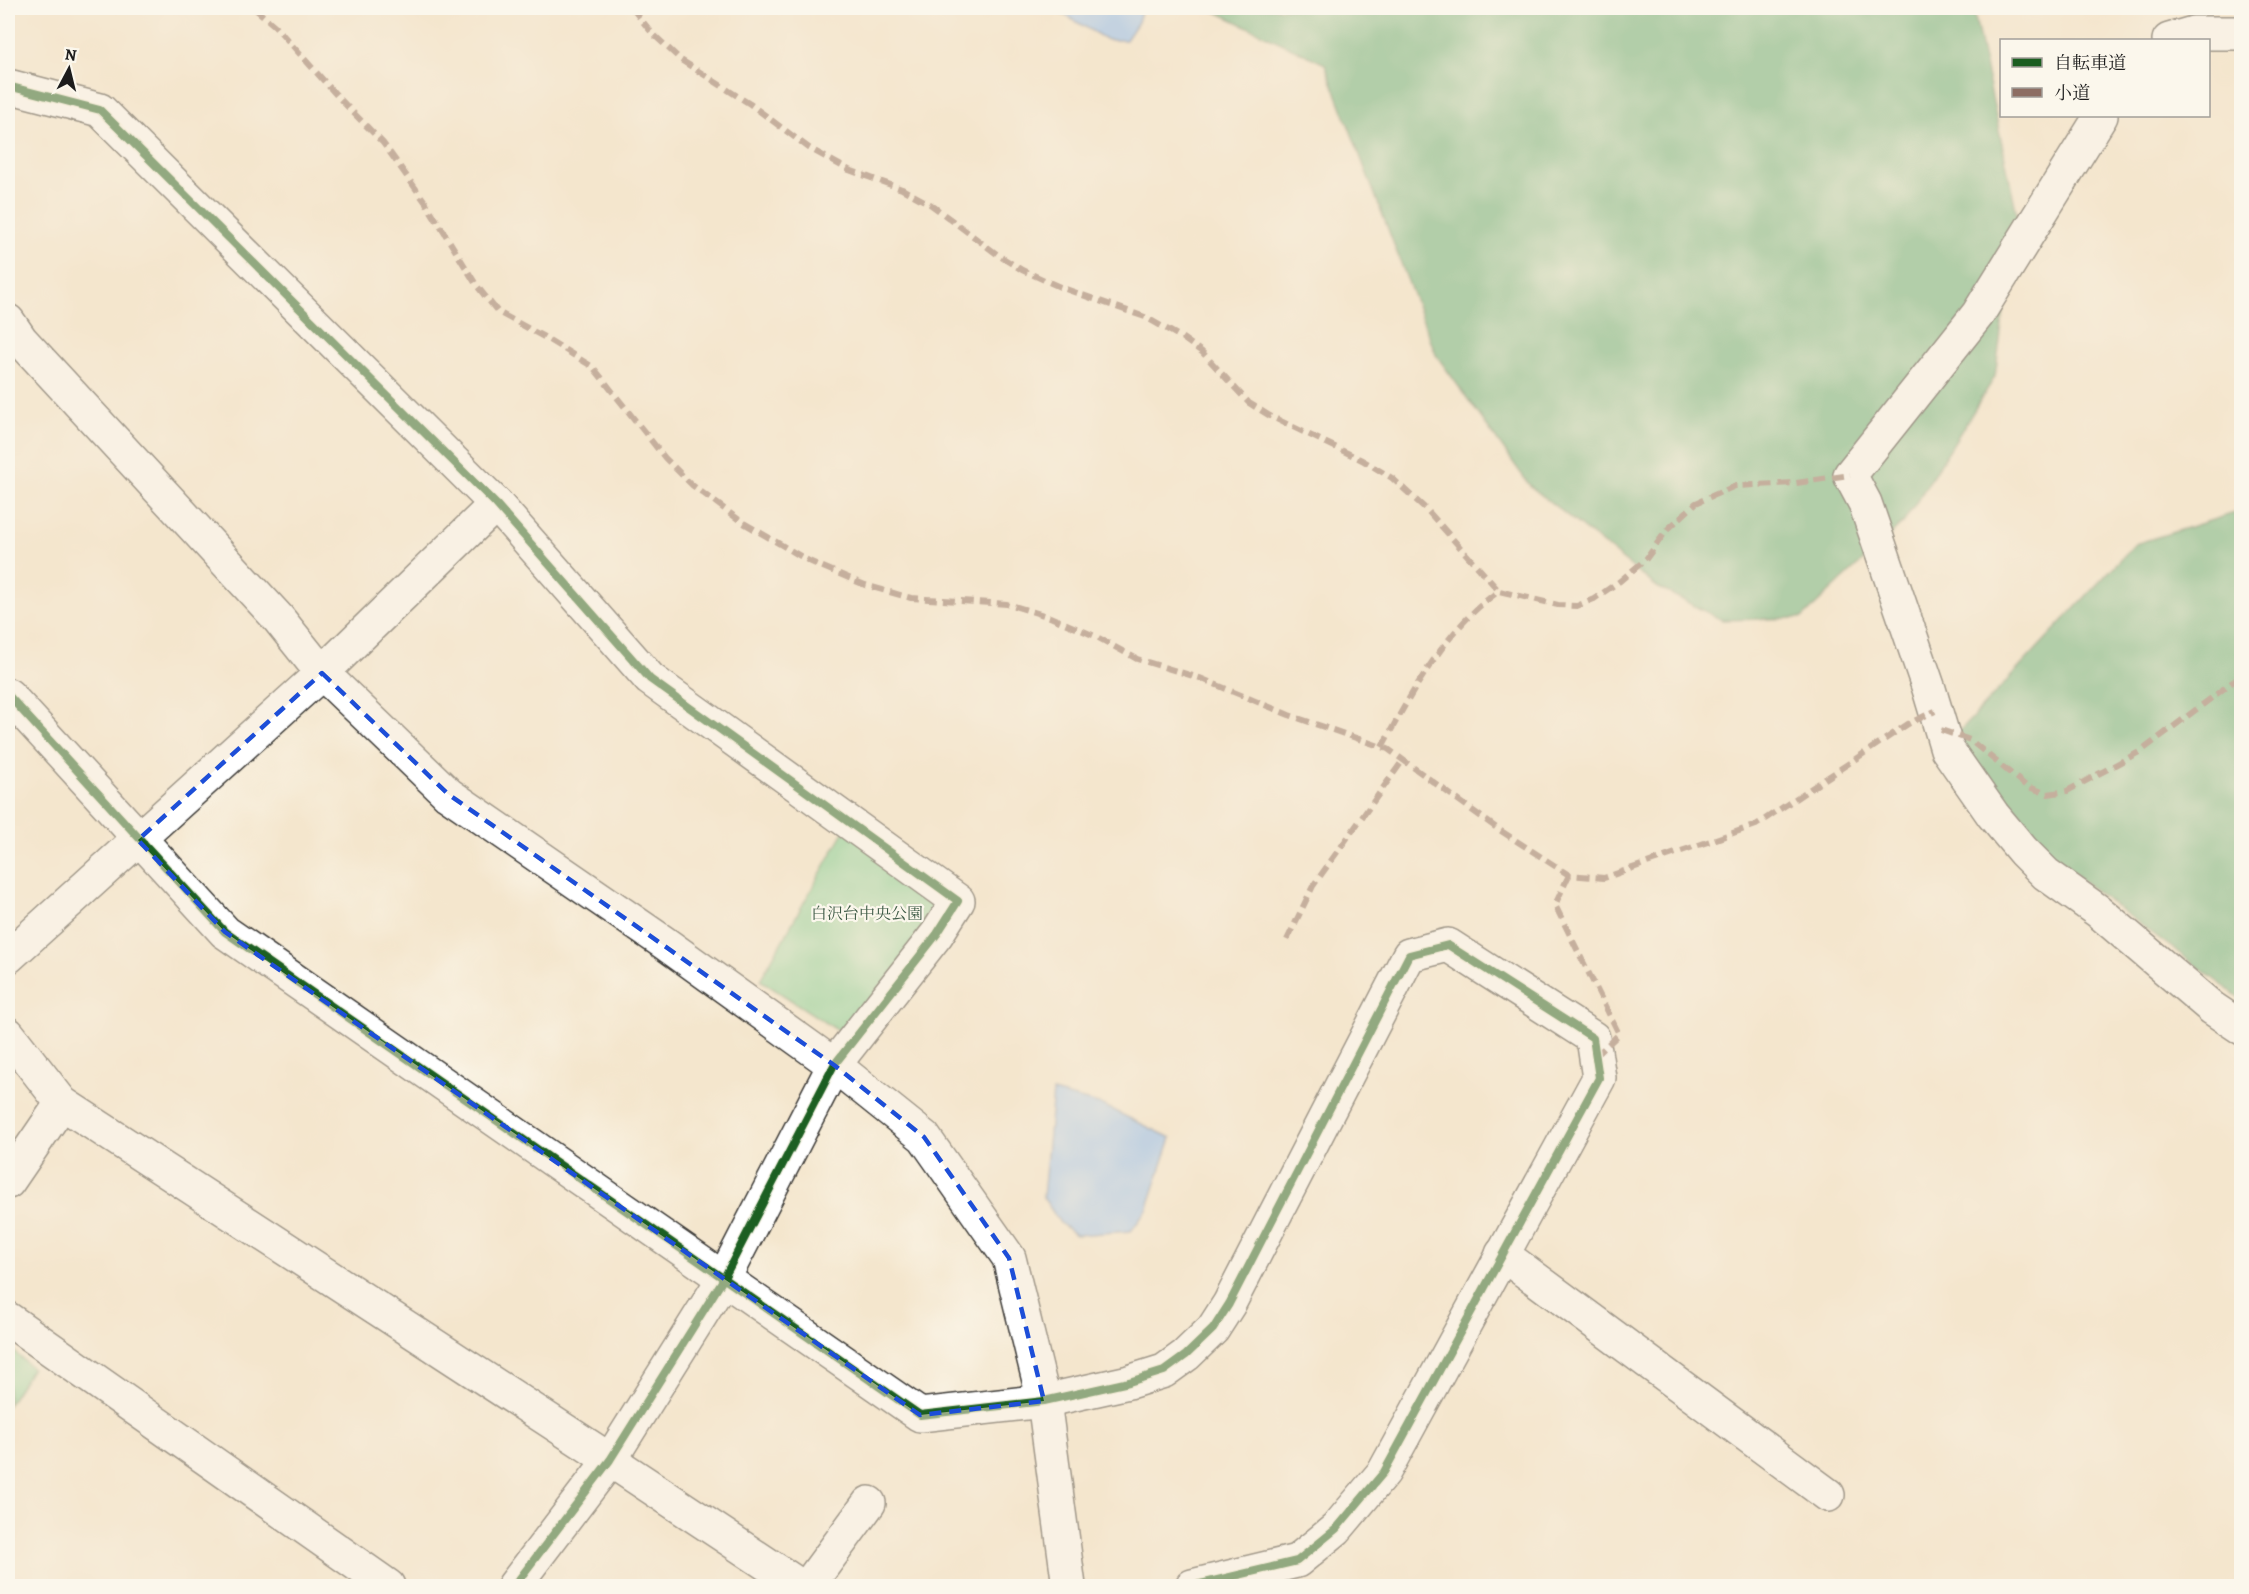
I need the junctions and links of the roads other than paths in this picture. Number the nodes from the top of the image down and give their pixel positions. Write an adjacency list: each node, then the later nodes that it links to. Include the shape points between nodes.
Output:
1 (2241, 33): 2 (street, via 2193,33)
2 (2172, 39)
3 (8, 86): 6 (street, via 100,110)
4 (2100, 117): 11 (street, via 1978,314 1850,475 1865,503 1947,749 1993,815 2046,874 2098,911)
5 (8, 321): 7 (street, via 21,340 278,618)
6 (496, 504): 7 (street); 13 (street, via 650,679 958,901 937,934)
7 (322, 673): 9 (street); 13 (street, via 448,794)
8 (8, 695): 9 (street)
9 (138, 840): 10 (street); 17 (street, via 225,932)
10 (8, 957)
11 (2241, 1028)
12 (8, 1034): 14 (street)
13 (834, 1065): 17 (street); 19 (street, via 924,1137 1010,1258)
14 (62, 1103): 15 (street); 20 (street)
15 (8, 1182)
16 (1502, 1254): 19 (street, via 1599,1078 1593,1038 1448,945 1409,955 1213,1329 1164,1371); 21 (street); 28 (street, via 1384,1472 1336,1529 1297,1561)
17 (724, 1278): 19 (street, via 920,1415); 20 (street)
18 (8, 1318): 23 (street)
19 (1044, 1401): 27 (street)
20 (610, 1460): 24 (street); 25 (street)
21 (1828, 1496)
22 (869, 1503): 26 (street)
23 (388, 1587)
24 (514, 1587)
25 (800, 1587)
26 (808, 1587)
27 (1069, 1587)
28 (1192, 1587)

